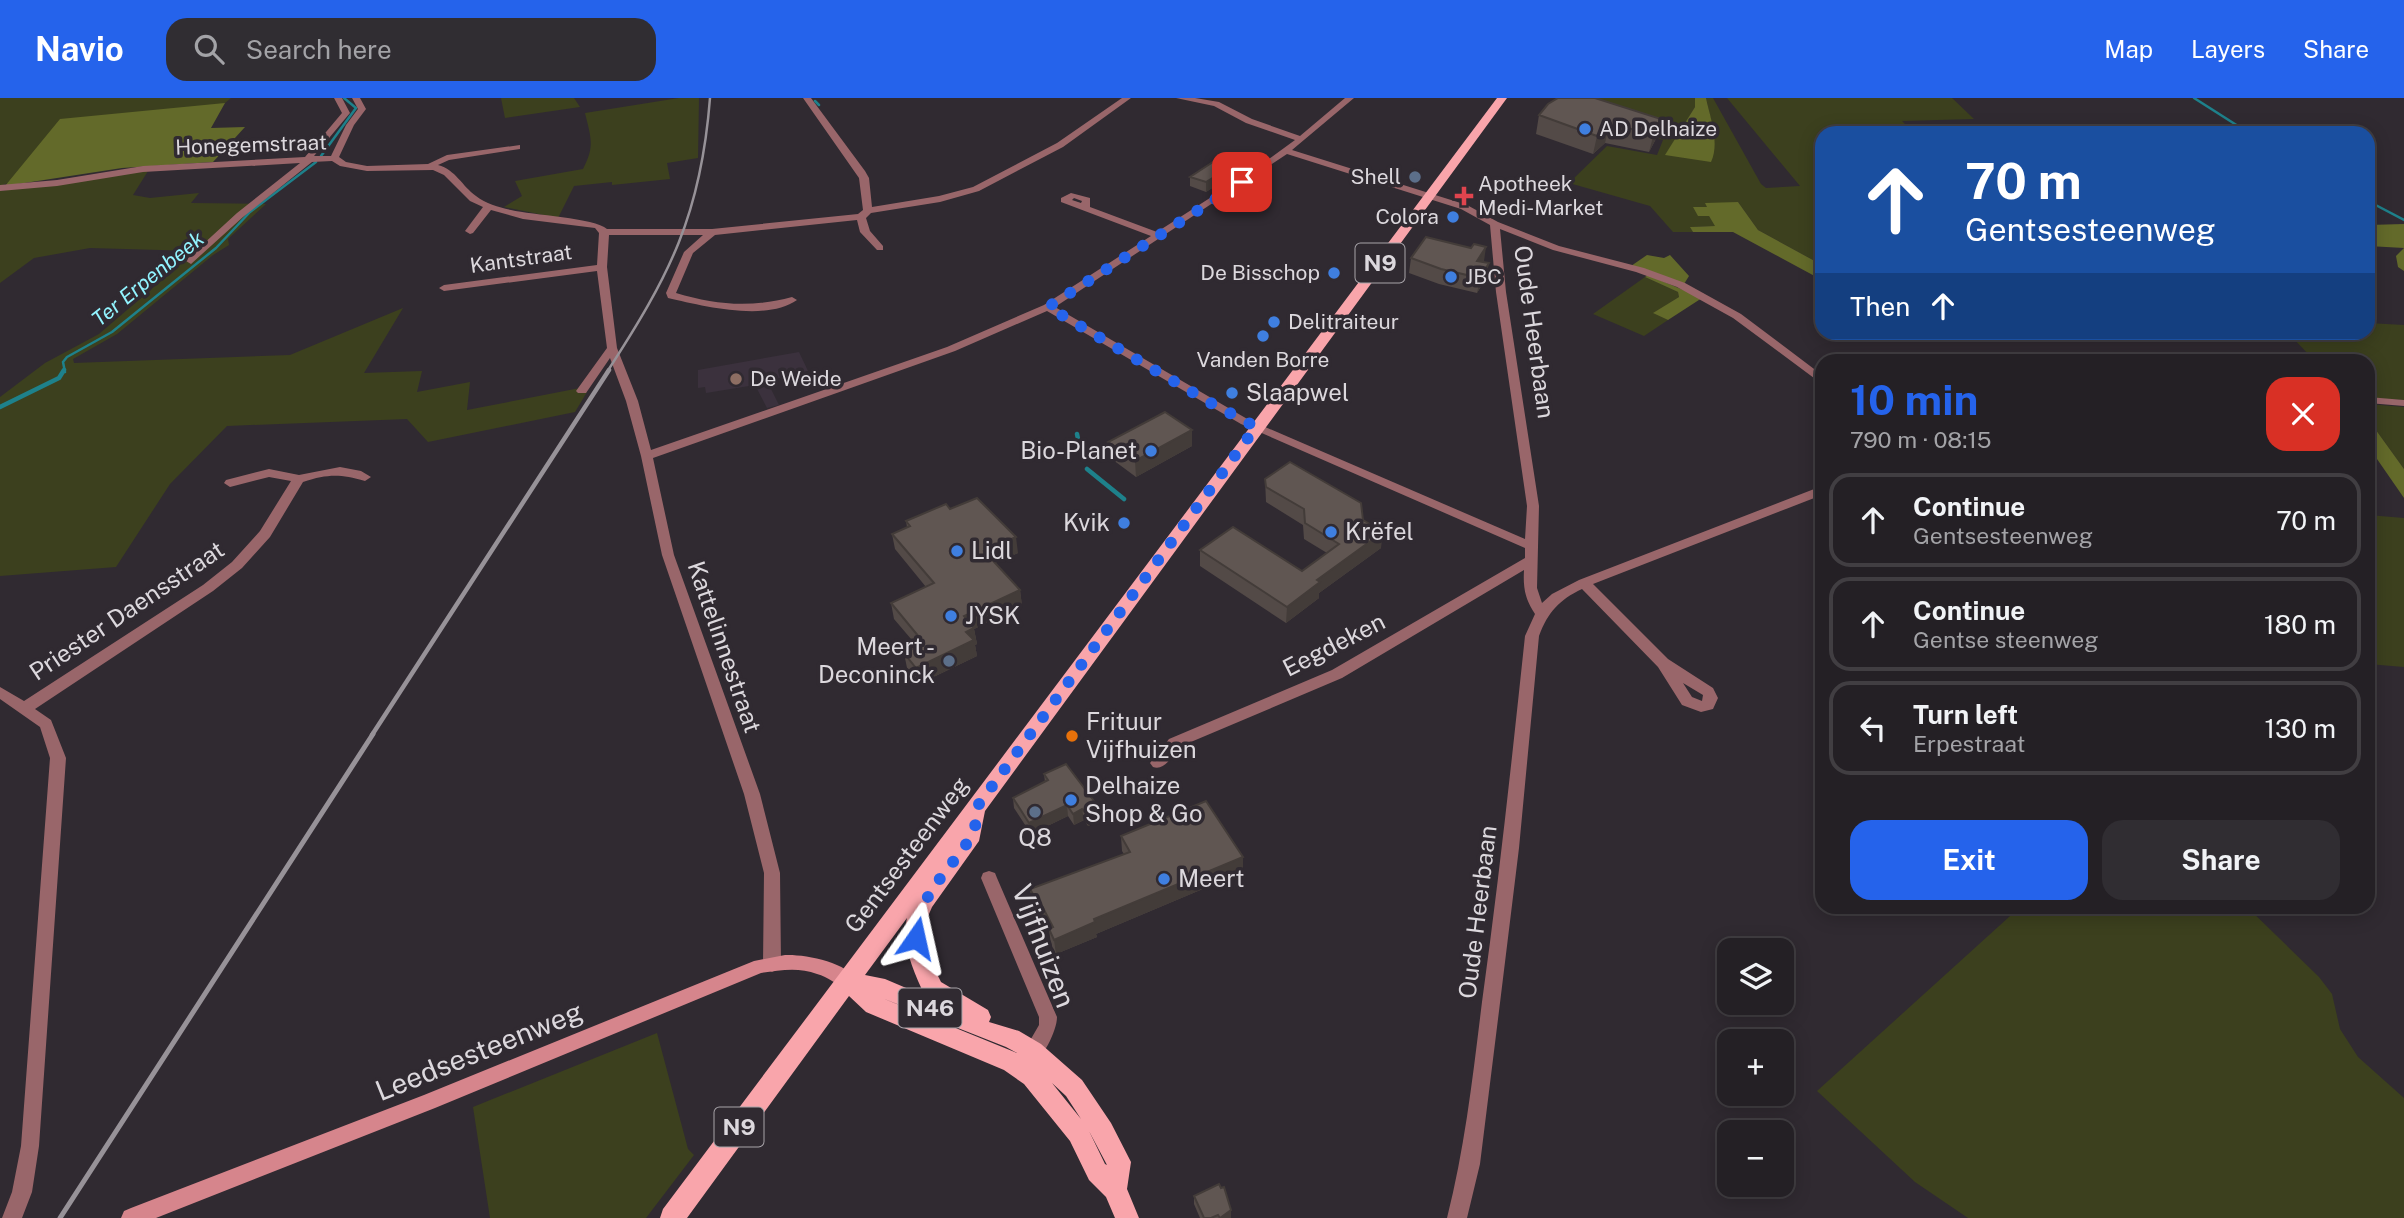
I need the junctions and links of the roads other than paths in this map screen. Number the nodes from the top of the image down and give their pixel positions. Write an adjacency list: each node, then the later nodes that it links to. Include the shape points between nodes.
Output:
1 (338, 98): 12 (street, via 346,113)
2 (356, 98): 11 (street, via 362,109)
3 (807, 98): 18 (street, via 864,178)
4 (1127, 98): 18 (street, via 1060,145 976,189)
5 (1180, 98): 8 (street, via 1216,104)
6 (1350, 98): 8 (street)
7 (1502, 98): 15 (main road, N9)
8 (1301, 139): 10 (street)
9 (517, 147): 13 (street, Honegemstraat, via 447,158)
10 (1286, 151): 15 (street); 23 (street)
11 (334, 158): 12 (street, Honegemstraat); 13 (street, Honegemstraat, via 367,168)
12 (310, 159): 14 (street, Honegemstraat, via 143,169); 25 (street)
13 (430, 166): 16 (street, via 444,170 466,194)
14 (0, 188)
15 (1431, 196): 19 (street); 35 (main road, N9)
16 (489, 206): 20 (street); 21 (street, via 598,226)
17 (1085, 208): 23 (street)
18 (864, 214): 22 (street); 24 (street, via 864,232)
19 (1495, 224): 31 (street, via 1556,248 1681,285 1737,316); 41 (street, Oude Heerbaan, via 1530,479)
20 (470, 231)
21 (604, 232): 22 (street); 26 (street, Kattelinnestraat)
22 (712, 232): 28 (street, via 689,251 672,296 744,309)
23 (1158, 236): 29 (street)
24 (880, 248)
25 (191, 261)
26 (602, 267): 27 (street, Kantstraat); 30 (street, Kattelinnestraat)
27 (444, 288)
28 (792, 300)
29 (1048, 307): 35 (street); 36 (street, via 965,342)
30 (612, 348): 32 (street); 36 (street, Kattelinnestraat)
31 (1815, 376)
32 (582, 391)
33 (2375, 401): 34 (street)
34 (2404, 403)
35 (1256, 427): 41 (street); 48 (main road, Gentsesteenweg / N9)
36 (647, 456): 50 (street, Kattelinnestraat, via 668,555 751,794 772,873)
37 (365, 477): 38 (street, via 337,470)
38 (299, 479): 39 (street, via 269,473); 46 (street, Priester Daensstraat, via 265,534 237,565)
39 (230, 483)
40 (1815, 493): 42 (street)
41 (1531, 553): 43 (street, Oude Heerbaan, via 1533,601); 47 (street, Eegdeken, via 1337,674 1174,743)
42 (1584, 583): 43 (street, via 1558,595); 44 (street)
43 (1540, 611): 58 (street, Oude Heerbaan, via 1532,636 1511,848 1470,1164)
44 (1663, 663)
45 (0, 692): 46 (street)
46 (25, 708): 54 (street, via 46,724 58,758 30,1146)
47 (1158, 763)
48 (979, 804): 51 (main road, Gentsesteenweg / N9); 52 (main road, via 972,835 923,903 916,938 933,989 1003,1028)
49 (989, 878): 53 (street, Vijfhuizen, via 1048,1017 1048,1027)
50 (772, 964): 51 (main road, Leedsesteenweg, via 817,964); 55 (main road, Leedsesteenweg)
51 (848, 981): 52 (main road, N46, via 885,989); 53 (main road, N46, via 874,1004); 56 (main road, Gentsesteenweg / N9)
52 (1012, 1038): 53 (main road, N46)
53 (1028, 1060): 57 (main road, N46, via 1078,1133 1097,1172 1115,1189)
54 (12, 1218)
55 (131, 1218)
56 (672, 1218)
57 (1127, 1218)
58 (1457, 1218)

